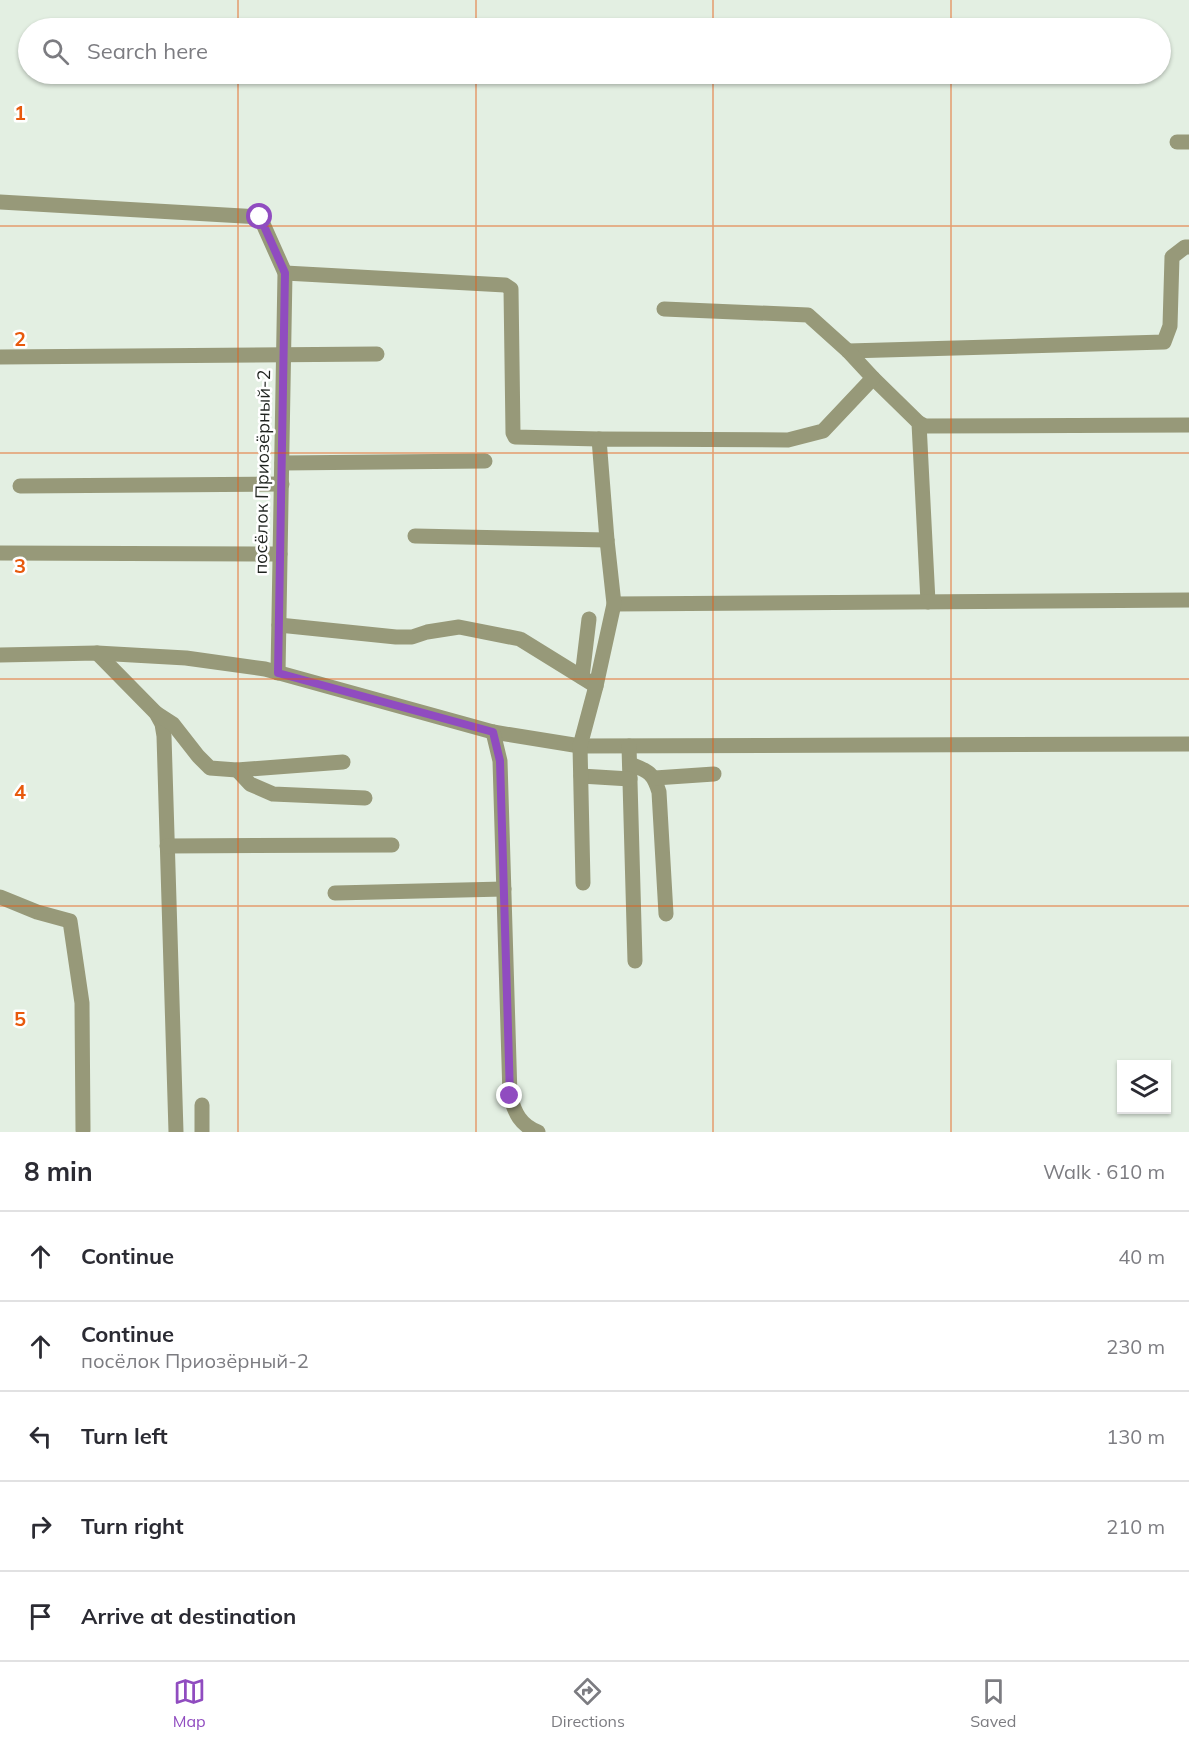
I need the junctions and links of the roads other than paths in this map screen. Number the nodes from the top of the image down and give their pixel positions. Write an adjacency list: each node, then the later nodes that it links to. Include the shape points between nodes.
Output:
1 (0, 202): 3 (street, via 260,217)
2 (1189, 247): 5 (street, via 1172,257 1170,326 1164,342)
3 (285, 273): 7 (street, посёлок Приозёрный-2); 12 (street, via 505,285 511,289 515,437)
4 (664, 309): 5 (street, via 808,315)
5 (848, 351): 9 (street)
6 (377, 354): 7 (street)
7 (284, 355): 8 (street); 14 (street, посёлок Приозёрный-2)
8 (0, 357)
9 (873, 378): 10 (street); 12 (street, via 823,431 788,440)
10 (919, 423): 11 (street); 22 (street)
11 (1189, 425)
12 (599, 439): 18 (street)
13 (485, 461): 14 (street)
14 (282, 462): 15 (street, посёлок Приозёрный-2)
15 (282, 484): 16 (street); 20 (street, посёлок Приозёрный-2)
16 (20, 486)
17 (415, 536): 18 (street)
18 (607, 540): 23 (street)
19 (0, 553): 20 (street)
20 (280, 554): 25 (street, посёлок Приозёрный-2)
21 (1189, 600): 22 (street)
22 (928, 602): 23 (street)
23 (614, 604): 30 (street)
24 (590, 619): 29 (street)
25 (279, 624): 28 (street, посёлок Приозёрный-2); 29 (street, via 396,637 459,627 520,639)
26 (97, 653): 27 (street); 28 (street, via 186,658); 31 (street)
27 (0, 655)
28 (278, 673): 32 (street)
29 (582, 677): 30 (street)
30 (596, 686): 34 (street)
31 (156, 713): 37 (street, via 172,724 210,768); 44 (street, via 164,736)
32 (493, 732): 34 (street); 46 (street, via 500,761)
33 (1189, 744): 35 (street)
34 (580, 746): 35 (street); 40 (street)
35 (629, 746): 38 (street)
36 (343, 762): 37 (street)
37 (237, 770): 42 (street, via 249,784 273,794)
38 (630, 772): 40 (street); 41 (street, via 648,771); 50 (street)
39 (714, 774): 41 (street)
40 (581, 776): 45 (street)
41 (655, 778): 49 (street)
42 (364, 798)
43 (392, 845): 44 (street)
44 (167, 846): 54 (street)
45 (583, 883)
46 (504, 890): 47 (street); 53 (street, via 510,1096 515,1113)
47 (335, 893)
48 (0, 897): 52 (street, via 70,921 82,1003)
49 (666, 914)
50 (635, 961)
51 (202, 1105): 55 (street)
52 (83, 1130)
53 (531, 1131)
54 (176, 1132)
55 (202, 1132)

